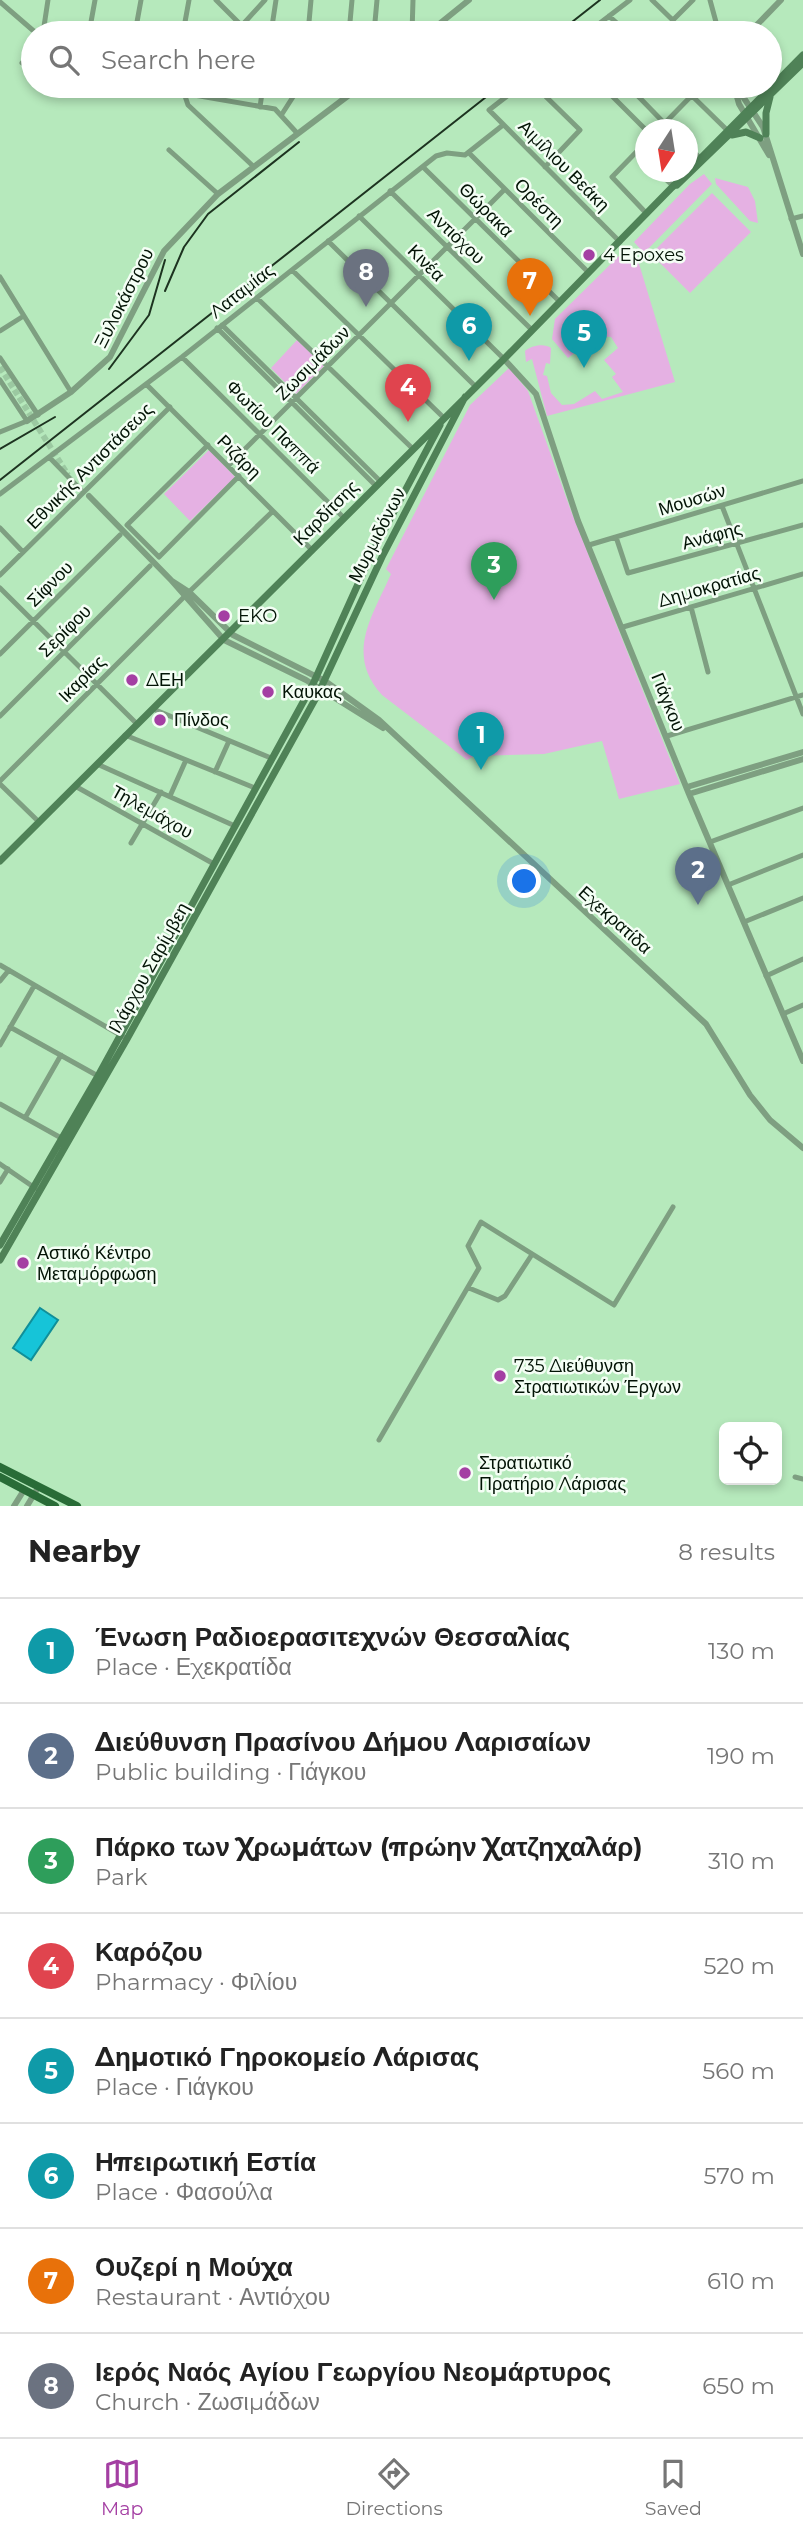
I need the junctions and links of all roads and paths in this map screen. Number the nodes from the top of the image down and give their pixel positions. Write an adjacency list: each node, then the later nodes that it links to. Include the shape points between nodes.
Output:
1 (48, 0): 22 (street)
2 (95, 0): 23 (street)
3 (141, 0): 24 (street)
4 (188, 0): 25 (street)
5 (216, 0): 26 (street)
6 (264, 0): 27 (street)
7 (276, 0): 28 (street)
8 (311, 0): 29 (street)
9 (352, 0): 30 (street)
10 (377, 0): 31 (street)
11 (414, 0): 32 (street)
12 (470, 0): 33 (street)
13 (630, 0): 19 (street)
14 (652, 0): 20 (street)
15 (693, 0): 20 (street)
16 (781, 0): 37 (street)
17 (711, 1): 36 (street)
18 (0, 2): 21 (street)
19 (610, 16): 34 (street); 35 (street)
20 (673, 20)
21 (22, 21)
22 (45, 21)
23 (91, 21)
24 (137, 21)
25 (185, 21)
26 (238, 21)
27 (246, 21)
28 (273, 21)
29 (309, 21)
30 (350, 21)
31 (375, 21)
32 (413, 21)
33 (443, 21)
34 (603, 21)
35 (615, 21)
36 (716, 21)
37 (761, 21)
38 (803, 55): 40 (main road)
39 (803, 64): 41 (main road, Καρδίτσης)
40 (782, 76)
41 (782, 85)
42 (186, 98): 74 (street)
43 (212, 98): 58 (street)
44 (261, 98): 60 (street)
45 (294, 98): 61 (street)
46 (345, 98): 67 (street, Ξυλοκάστρου)
47 (504, 98): 66 (street, Αιμίλιου Βεάκη, via 489,110)
48 (547, 98): 76 (street, via 580,130)
49 (614, 98): 63 (street)
50 (640, 98): 64 (street)
51 (689, 98): 65 (street)
52 (695, 98): 68 (street)
53 (739, 98): 62 (street)
54 (745, 98): 59 (street)
55 (760, 98): 59 (main road)
56 (767, 98): 59 (main road, Καρδίτσης)
57 (770, 98): 69 (main road)
58 (218, 99): 60 (street)
59 (751, 106): 62 (main road, Καρδίτσης); 69 (street)
60 (260, 107): 61 (street)
61 (282, 114): 67 (street)
62 (746, 116): 68 (main road, Καρδίτσης); 69 (street)
63 (635, 119)
64 (661, 119)
65 (669, 119)
66 (503, 125): 71 (street); 76 (street, Αιμίλιου Βεάκη)
67 (297, 133): 74 (street, Ξυλοκάστρου)
68 (729, 133): 69 (main road); 73 (main road, Καρδίτσης); 79 (main road, Καρδίτσης)
69 (763, 136): 87 (street)
70 (169, 150): 82 (street)
71 (469, 153): 75 (street, Λαταμίας, via 440,154); 80 (street, Ορέστη)
72 (635, 153): 83 (street, via 612,177)
73 (700, 158)
74 (253, 166): 82 (street, Ξυλοκάστρου)
75 (423, 167): 81 (street, Λαταμίας); 86 (street, Θώρακα)
76 (545, 167): 89 (street, Αιμίλιου Βεάκη)
77 (669, 182): 79 (street)
78 (678, 182): 79 (main road, Καρδίτσης)
79 (674, 187): 83 (main road, Καρδίτσης)
80 (505, 188): 86 (street, Ζωσιμάδων); 93 (street, Ορέστη)
81 (390, 191): 84 (street, Λαταμίας); 90 (street, Αντιόχου)
82 (218, 194): 111 (street, Ξυλοκάστρου, via 164,251 110,357)
83 (648, 214): 89 (main road, Καρδίτσης)
84 (359, 216): 88 (street, Λαταμίας); 94 (street, Κινέα)
85 (803, 216): 87 (street)
86 (475, 218): 90 (street, Ζωσιμάδων); 97 (street, Θώρακα)
87 (791, 219): 91 (street)
88 (328, 241): 92 (street, Λαταμίας); 98 (street)
89 (620, 242): 93 (main road, Καρδίτσης)
90 (447, 247): 94 (street, Ζωσιμάδων); 101 (street, Αντιόχου)
91 (803, 254)
92 (292, 270): 96 (street, Λαταμίας); 103 (street)
93 (589, 273): 97 (main road, Καρδίτσης)
94 (419, 275): 98 (street, Ζωσιμάδων); 106 (street, Κινέα)
95 (0, 277): 99 (street)
96 (257, 298): 100 (street, Λαταμίας); 107 (street)
97 (560, 302): 101 (main road, Καρδίτσης)
98 (391, 303): 103 (street, Ζωσιμάδων); 110 (street)
99 (22, 317): 102 (street); 111 (street)
100 (220, 326): 104 (street, Λαταμίας); 113 (street)
101 (532, 330): 106 (main road, Καρδίτσης)
102 (0, 331)
103 (359, 336): 107 (street, Ζωσιμάδων); 116 (street)
104 (182, 357): 109 (street, Λαταμίας); 119 (street, Φωτίου Παππά)
105 (0, 358): 115 (street)
106 (504, 359): 110 (main road, Καρδίτσης); 137 (street, Γιάγκου, via 536,394)
107 (328, 367): 113 (street, Ζωσιμάδων); 121 (street)
108 (0, 380): 117 (street)
109 (146, 384): 114 (street, Ριζάρη); 122 (street, Λαταμίας)
110 (476, 387): 112 (main road, Καρδίτσης)
111 (71, 392): 115 (street, Ξυλοκάστρου)
112 (465, 397): 116 (main road, Καρδίτσης); 154 (main road, Μυρμιδόνων)
113 (295, 401): 119 (street, Ζωσιμάδων); 126 (street)
114 (170, 407): 120 (street, Ριζάρη); 128 (street, Εθνικής Αντιστάσεως)
115 (38, 415): 117 (street, Ξυλοκάστρου)
116 (444, 418): 121 (main road, Καρδίτσης); 154 (main road, Μυρμιδόνων, via 372,553)
117 (27, 421): 118 (street, Ξυλοκάστρου)
118 (0, 432)
119 (261, 435): 123 (street, Ζωσιμάδων); 131 (street, Φωτίου Παππά)
120 (208, 445): 123 (street, Ριζάρη); 124 (street, via 127,525 159,556)
121 (413, 449): 126 (main road, Καρδίτσης)
122 (49, 457): 127 (street, Λαταμίας); 128 (street)
123 (229, 466): 124 (street, Ριζάρη)
124 (239, 476): 130 (street, Ριζάρη)
125 (803, 481): 129 (street, Μουσών)
126 (378, 483): 131 (main road, Καρδίτσης)
127 (0, 494)
128 (86, 494): 139 (street, Εθνικής Αντιστάσεως); 145 (street, Εχεκρατίδα)
129 (722, 506): 135 (street, Μουσών); 136 (street)
130 (273, 511): 138 (street, Ριζάρη); 145 (street, Ικαρίας)
131 (344, 518): 138 (main road, Καρδίτσης)
132 (803, 525): 136 (street, Ανάφης)
133 (0, 528): 139 (street)
134 (120, 535): 147 (street, Σίφνου)
135 (616, 537): 136 (street, Ανάφης, via 628,573); 137 (street, Μουσών)
136 (737, 543): 144 (street)
137 (589, 545): 148 (street, Γιάγκου)
138 (312, 550): 149 (main road, Καρδίτσης)
139 (23, 552): 141 (street, Εθνικής Αντιστάσεως)
140 (150, 566): 151 (street, Σερίφου)
141 (0, 575)
142 (803, 575): 144 (street, Δημοκρατίας)
143 (0, 588): 147 (street)
144 (754, 588): 146 (street, Δημοκρατίας); 156 (street)
145 (187, 594): 149 (street, Εχεκρατίδα); 150 (street, Εχεκρατίδα); 155 (street, Ικαρίας)
146 (691, 607): 148 (street, Δημοκρατίας); 153 (street)
147 (33, 621): 151 (street); 152 (street, Σίφνου)
148 (623, 627): 162 (street, Γιάγκου)
149 (229, 633): 150 (main road, Καρδίτσης); 154 (street, Εχεκρατίδα)
150 (224, 640): 154 (street, Εχεκρατίδα); 157 (main road, Καρδίτσης)
151 (65, 652): 155 (street); 159 (street, Σερίφου)
152 (0, 654)
153 (708, 672)
154 (319, 682): 165 (main road, Ιλάρχου Σαρίμβεη); 199 (main road, Ιλάρχου Σαρίμβεη); 207 (street, Εχεκρατίδα, via 387,729 706,1024 750,1095)
155 (97, 684): 160 (street); 170 (street, Ικαρίας)
156 (800, 695): 158 (street); 162 (street)
157 (153, 709): 160 (main road, Καρδίτσης); 163 (street)
158 (803, 714)
159 (0, 716)
160 (137, 724): 161 (main road, Καρδίτσης)
161 (125, 735): 167 (street); 168 (main road, Καρδίτσης)
162 (667, 736): 173 (street, Γιάγκου)
163 (229, 741): 165 (street); 169 (street)
164 (803, 752): 173 (street)
165 (271, 758): 172 (main road, Ιλάρχου Σαρίμβεη)
166 (803, 759): 173 (street)
167 (186, 760): 169 (street); 175 (street)
168 (97, 764): 171 (main road, Καρδίτσης); 174 (street)
169 (215, 772): 172 (street)
170 (0, 783): 177 (street)
171 (75, 786): 177 (main road, Καρδίτσης); 178 (street, Τηλεμάχου)
172 (255, 788): 179 (main road, Ιλάρχου Σαρίμβεη)
173 (688, 791): 180 (street, Γιάγκου)
174 (161, 792): 175 (street); 178 (street)
175 (170, 796): 179 (street)
176 (803, 808): 180 (street)
177 (38, 822): 183 (main road, Καρδίτσης)
178 (144, 824): 181 (street); 186 (street, Τηλεμάχου)
179 (235, 826): 186 (main road, Ιλάρχου Σαρίμβεη)
180 (709, 842): 187 (street, Γιάγκου)
181 (131, 843)
182 (0, 848): 183 (street)
183 (6, 855): 185 (main road, Καρδίτσης)
184 (803, 855): 187 (street)
185 (0, 861)
186 (214, 864): 199 (main road, Ιλάρχου Σαρίμβεη)
187 (728, 884): 189 (street, Γιάγκου)
188 (803, 898): 189 (street)
189 (744, 922): 193 (street, Γιάγκου)
190 (803, 960): 193 (street)
191 (0, 965): 192 (street)
192 (9, 970): 194 (street); 195 (street)
193 (766, 976): 197 (street, Γιάγκου)
194 (0, 981)
195 (34, 985): 198 (street); 199 (street)
196 (803, 1005): 197 (street)
197 (783, 1014): 202 (street, Γιάγκου)
198 (10, 1027): 200 (street); 201 (street)
199 (124, 1037): 203 (main road, Ιλάρχου Σαρίμβεη); 215 (main road, Ιλάρχου Σαρίμβεη)
200 (0, 1045)
201 (61, 1055): 203 (street); 205 (street)
202 (803, 1059)
203 (98, 1076): 206 (main road, Ιλάρχου Σαρίμβεη)
204 (0, 1104): 205 (street)
205 (25, 1118): 206 (street)
206 (63, 1139): 211 (main road, Ιλάρχου Σαρίμβεη)
207 (803, 1149)
208 (0, 1164): 209 (street)
209 (8, 1169): 210 (street); 211 (street)
210 (0, 1182)
211 (35, 1188): 213 (main road, Ιλάρχου Σαρίμβεη)
212 (673, 1207): 214 (street, via 614,1305)
213 (0, 1245)
214 (531, 1256): 216 (street, via 498,1300); 216 (street, via 481,1222 469,1240 479,1268)
215 (0, 1260)
216 (469, 1288): 217 (street)
217 (379, 1440)
218 (0, 1467): 223 (main road)
219 (0, 1477): 222 (main road)
220 (795, 1478): 221 (street)
221 (803, 1479)
222 (24, 1490): 223 (main road); 224 (street)
223 (36, 1491): 225 (street); 226 (main road); 227 (main road)
224 (14, 1506)
225 (27, 1506)
226 (55, 1506)
227 (77, 1506)

